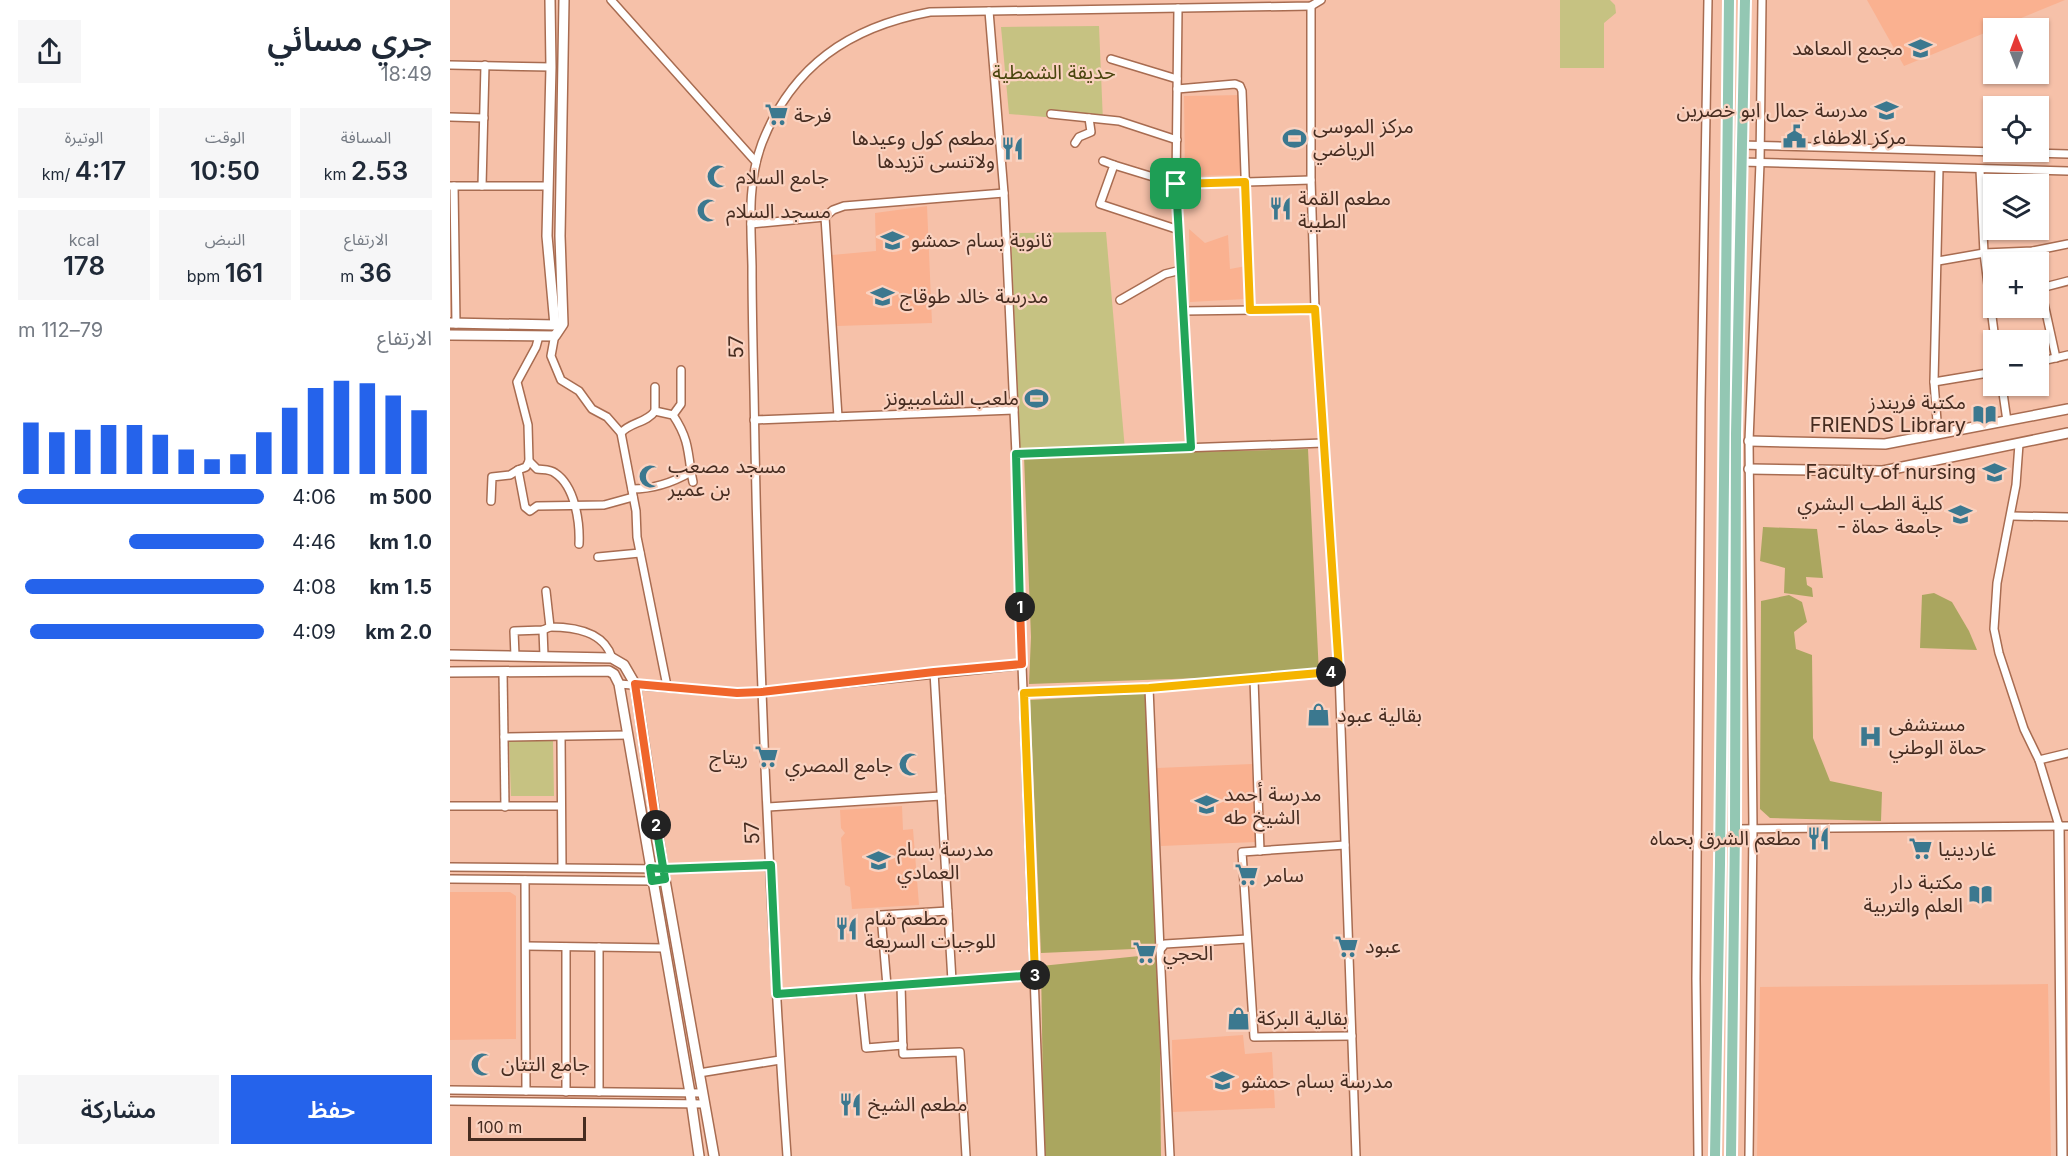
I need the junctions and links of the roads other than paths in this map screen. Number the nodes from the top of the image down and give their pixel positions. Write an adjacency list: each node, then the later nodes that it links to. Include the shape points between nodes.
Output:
1 (552, 0): 2 (street); 19 (main road)
2 (563, 0): 67 (main road, via 563,324)
3 (605, 0): 13 (street)
4 (611, 0): 13 (street)
5 (1321, 0): 12 (street)
6 (1708, 0): 178 (street, via 1696,979)
7 (1728, 0): 179 (main road)
8 (1745, 0): 28 (main road)
9 (1762, 0): 29 (street)
10 (1219, 3): 11 (street, 57); 14 (street, 57)
11 (1284, 3): 12 (street, 57)
12 (1311, 6): 39 (street)
13 (618, 8): 32 (street)
14 (1178, 8): 15 (street, 57); 20 (street)
15 (989, 10): 32 (street, 57, via 907,16 871,28 831,51 796,80 766,134); 45 (street)
16 (1111, 59): 20 (street)
17 (450, 65): 18 (street)
18 (485, 65): 19 (street); 24 (street)
19 (551, 67): 44 (main road)
20 (1177, 79): 21 (street)
21 (1177, 89): 26 (street); 40 (street, via 1240,86)
22 (1051, 114): 25 (street)
23 (450, 117): 24 (street)
24 (484, 118): 43 (street)
25 (1089, 118): 26 (street, via 1119,121); 27 (street, via 1091,132)
26 (1177, 140): 41 (street)
27 (1075, 143)
28 (1741, 145): 29 (street); 33 (main road)
29 (1761, 145): 30 (street); 34 (street)
30 (2068, 154)
31 (1103, 161): 35 (street)
32 (756, 162): 47 (street, 57)
33 (1741, 162): 34 (street); 133 (main road)
34 (1760, 163): 36 (street); 86 (street)
35 (1114, 165): 41 (street); 48 (street, via 1100,204)
36 (1939, 169): 37 (street); 54 (street)
37 (1980, 170): 38 (street); 52 (street)
38 (2068, 171)
39 (1311, 180): 40 (street); 59 (street)
40 (1245, 182): 41 (street); 60 (street)
41 (1176, 184): 48 (street)
42 (452, 186): 43 (street); 53 (street)
43 (482, 186): 44 (street)
44 (548, 186): 64 (main road, via 548,259)
45 (1004, 193): 46 (street, via 844,206); 77 (street)
46 (825, 217): 47 (street); 80 (street)
47 (751, 224): 81 (street, 57)
48 (1179, 230): 55 (street)
49 (2068, 244): 50 (street)
50 (2033, 251): 51 (street)
51 (2008, 252)
52 (1983, 253): 54 (street)
53 (452, 257): 63 (street)
54 (1938, 261): 73 (street)
55 (1181, 270): 58 (street, via 1165,274); 61 (street)
56 (2068, 281): 57 (street)
57 (2049, 286)
58 (1120, 300)
59 (1315, 309): 60 (street); 87 (street)
60 (1250, 310): 61 (street)
61 (1183, 311): 89 (street)
62 (2047, 318): 69 (street)
63 (453, 323): 64 (main road)
64 (555, 325): 67 (street)
65 (450, 335): 66 (main road)
66 (539, 336): 67 (main road); 91 (street, via 518,382 528,425)
67 (555, 336): 83 (street, via 551,356 561,380 579,391 592,409 607,417)
68 (2068, 355): 69 (street)
69 (2056, 358): 70 (street)
70 (2049, 360)
71 (681, 370): 79 (street, via 681,404)
72 (1983, 374): 73 (street)
73 (1934, 382): 85 (street)
74 (655, 387): 78 (street)
75 (2003, 396): 82 (street)
76 (2068, 409): 82 (main road)
77 (1014, 410): 80 (street); 90 (street)
78 (655, 411): 79 (street); 83 (street)
79 (673, 415): 94 (street, via 683,429)
80 (838, 417): 81 (street)
81 (754, 420): 120 (street, 57)
82 (2007, 421): 85 (main road)
83 (621, 433): 96 (street)
84 (2068, 433): 88 (main road)
85 (1938, 434): 86 (main road, via 1885,444)
86 (1749, 441): 92 (street)
87 (1323, 443): 89 (street); 111 (street)
88 (2019, 444): 92 (main road, via 1883,471); 99 (street)
89 (1191, 447): 90 (street)
90 (1016, 454): 110 (street)
91 (529, 461): 93 (street); 98 (street, via 537,469 553,471 563,480)
92 (1749, 469): 134 (street)
93 (518, 470): 97 (street, via 492,477); 98 (street, via 525,507 530,511 537,506)
94 (691, 472): 95 (street); 96 (street, via 674,482)
95 (693, 482)
96 (633, 493): 98 (street, via 604,506); 102 (street)
97 (491, 501)
98 (574, 507): 101 (street)
99 (2011, 516): 100 (street); 126 (street, via 1997,583 1994,629 2024,729)
100 (2068, 517)
101 (579, 544)
102 (640, 553): 103 (street); 118 (street)
103 (598, 556)
104 (546, 591): 105 (street)
105 (546, 628): 107 (street, via 514,631); 108 (street); 109 (street, via 586,630 610,651)
106 (450, 655): 107 (main road)
107 (515, 656): 108 (main road)
108 (544, 656): 109 (main road)
109 (612, 658): 117 (main road, via 624,665)
110 (1022, 664): 114 (street); 121 (street)
111 (1339, 671): 115 (street); 135 (street)
112 (450, 672): 113 (main road)
113 (503, 672): 116 (main road, via 609,671); 123 (street)
114 (934, 672): 120 (street); 127 (street)
115 (1254, 679): 119 (street); 136 (street)
116 (619, 684): 117 (street); 122 (main road)
117 (635, 684): 118 (street); 141 (main road)
118 (668, 686): 120 (street)
119 (1149, 688): 121 (street); 151 (street)
120 (761, 692): 131 (street, 57)
121 (1024, 693): 152 (street)
122 (628, 735): 124 (street); 140 (main road)
123 (504, 736): 124 (street); 130 (street)
124 (561, 737): 129 (street)
125 (2068, 753): 126 (street)
126 (2039, 760): 132 (street)
127 (941, 796): 131 (street); 145 (street)
128 (450, 806): 130 (street)
129 (561, 806): 130 (street); 139 (street)
130 (505, 807)
131 (768, 807): 137 (street, 57)
132 (2064, 826): 134 (street); 182 (main road)
133 (1736, 829): 134 (street); 180 (main road)
134 (1753, 829): 181 (street)
135 (1345, 845): 136 (street); 158 (street)
136 (1260, 851): 146 (street, via 1242,852)
137 (771, 865): 141 (street); 157 (street, 57)
138 (450, 867): 139 (street)
139 (562, 867): 140 (street)
140 (650, 868): 141 (street); 144 (main road)
141 (664, 874): 144 (street); 161 (main road)
142 (450, 879): 143 (street)
143 (525, 880): 144 (street); 147 (street)
144 (652, 881): 150 (main road)
145 (948, 911): 153 (street); 155 (street, via 881,915)
146 (1247, 939): 151 (street, via 1165,944); 158 (street, via 1254,1037)
147 (526, 946): 148 (street); 163 (street)
148 (566, 947): 149 (street); 164 (street)
149 (599, 947): 150 (street); 165 (street)
150 (664, 948): 166 (main road)
151 (1160, 950): 176 (street)
152 (1035, 975): 153 (street); 175 (street)
153 (952, 981): 154 (street)
154 (901, 985): 155 (street); 159 (street)
155 (887, 986): 156 (street)
156 (860, 988): 157 (street); 159 (street, via 866,1048)
157 (777, 994): 160 (street, 57)
158 (1352, 1036): 177 (street)
159 (903, 1045): 174 (street, via 903,1054 960,1052)
160 (780, 1060): 161 (street); 173 (street, 57)
161 (699, 1073): 167 (main road)
162 (450, 1090): 163 (street)
163 (526, 1091): 164 (street)
164 (566, 1092): 165 (street)
165 (599, 1092): 166 (street)
166 (690, 1093): 167 (street); 169 (main road)
167 (703, 1093): 170 (main road)
168 (450, 1101): 169 (street)
169 (692, 1104): 170 (street); 171 (main road)
170 (705, 1104): 172 (main road)
171 (699, 1156)
172 (714, 1156)
173 (787, 1156)
174 (966, 1156)
175 (1041, 1156)
176 (1170, 1156)
177 (1356, 1156)
178 (1698, 1156)
179 (1715, 1156)
180 (1731, 1156)
181 (1749, 1156)
182 (2062, 1156)

